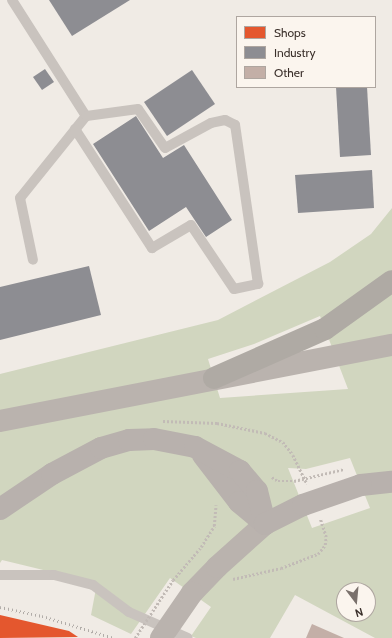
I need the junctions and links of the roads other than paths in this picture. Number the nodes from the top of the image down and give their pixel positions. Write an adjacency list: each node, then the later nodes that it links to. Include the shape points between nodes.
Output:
1 (12, 0): 2 (lane)
2 (86, 116): 3 (lane); 3 (lane, via 138,109 165,148 211,123 225,120 235,125 258,284 234,289 191,225 152,248)
3 (75, 129): 4 (lane, via 20,198)
4 (32, 260)
5 (392, 280): 7 (highway, via 325,329)
6 (392, 344): 7 (main road)
7 (214, 378): 8 (main road)
8 (0, 421)
9 (392, 482): 11 (main road, bridge, via 361,485 303,505)
10 (0, 509): 11 (main road, via 52,474 101,448 129,440 154,439 195,447 224,461 257,491)
11 (265, 524): 13 (main road, bridge, via 217,567 192,594)
12 (0, 575): 14 (lane, via 54,575 93,585 129,612)
13 (161, 638)
14 (188, 638)

